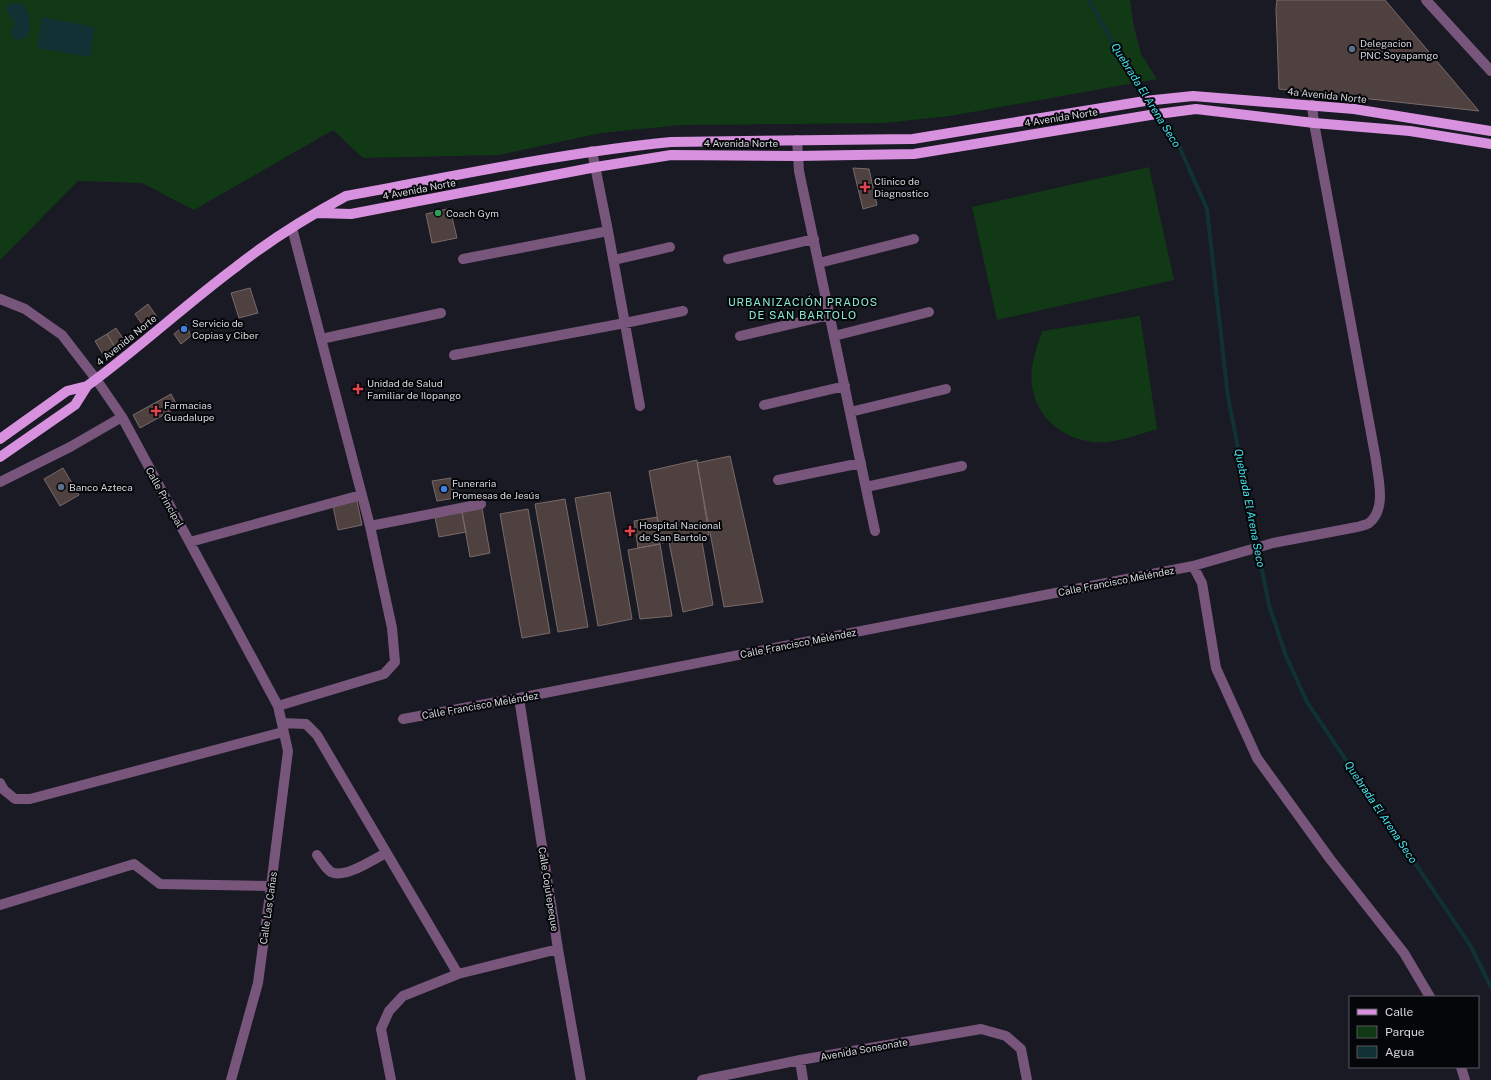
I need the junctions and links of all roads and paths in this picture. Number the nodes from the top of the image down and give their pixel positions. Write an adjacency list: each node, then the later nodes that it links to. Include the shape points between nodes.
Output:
1 (1426, 0): 2 (street)
2 (1491, 71)
3 (1159, 99): 4 (main road, 4a Avenida Norte, via 1193,96); 7 (main road, 4 Avenida Norte, via 913,139)
4 (1312, 105): 5 (street, Calle Francisco Meléndez); 6 (main road, 4a Avenida Norte, via 1354,109)
5 (1314, 123): 8 (main road, via 1410,131); 10 (main road, 4 Avenida Norte, via 1196,109 914,154); 52 (street, Calle Francisco Meléndez, via 1376,460 1379,504 1376,514 1369,523 1358,527 1266,545)
6 (1491, 131)
7 (797, 140): 9 (main road, 4 Avenida Norte, via 671,142); 10 (street)
8 (1491, 144)
9 (592, 151): 11 (street); 12 (main road, 4 Avenida Norte, via 346,196)
10 (797, 156): 11 (main road, 4 Avenida Norte, via 671,155); 15 (street)
11 (596, 167): 12 (main road, 4 Avenida Norte, via 351,214); 14 (street)
12 (315, 213): 13 (main road, 4 Avenida Norte)
13 (292, 228): 30 (street); 32 (main road, 4 Avenida Norte, via 236,266)
14 (608, 231): 19 (street); 20 (street)
15 (814, 239): 18 (street); 21 (street)
16 (914, 239): 21 (street)
17 (670, 247): 20 (street)
18 (728, 258)
19 (463, 259)
20 (614, 260): 27 (street)
21 (819, 263): 26 (street)
22 (0, 299): 32 (street, Calle Principal, via 25,309 62,334)
23 (683, 311): 27 (street)
24 (929, 312): 29 (street)
25 (441, 313): 30 (street)
26 (830, 316): 28 (street); 29 (street)
27 (625, 324): 31 (street); 37 (street)
28 (740, 336)
29 (834, 336): 34 (street)
30 (321, 339): 47 (street)
31 (454, 355)
32 (96, 379): 33 (main road, 4 Avenida Norte); 39 (street, Calle Principal)
33 (87, 386): 40 (main road, via 67,391); 41 (main road, via 75,405)
34 (845, 386): 36 (street); 38 (street)
35 (946, 389): 38 (street)
36 (764, 405)
37 (640, 406)
38 (850, 412): 42 (street)
39 (122, 418): 45 (street); 51 (street, Calle Principal)
40 (0, 440)
41 (0, 457)
42 (861, 463): 44 (street); 46 (street)
43 (962, 466): 46 (street)
44 (778, 480)
45 (0, 482)
46 (866, 487): 50 (street)
47 (362, 494): 49 (street); 51 (street)
48 (481, 504): 49 (street)
49 (370, 526): 54 (street, via 392,628 395,662 384,674)
50 (875, 531)
51 (190, 542): 54 (street, Calle Principal)
52 (1193, 566): 53 (street, Calle Francisco Meléndez); 64 (street, via 1202,583 1216,668 1256,758 1330,859 1404,953)
53 (519, 698): 55 (street, Calle Francisco Meléndez); 62 (street, Calle Cojutepeque)
54 (278, 706): 56 (street, Calle Principal)
55 (403, 719)
56 (282, 728): 57 (street, via 30,799 15,799); 58 (street, via 306,724 317,735); 60 (street, Calle Las Cañas, via 288,752)
57 (0, 783)
58 (386, 853): 59 (street, via 342,873 332,872); 63 (street)
59 (317, 855)
60 (272, 886): 61 (street, via 160,884 134,864); 67 (street, Calle Las Cañas, via 258,983)
61 (0, 905)
62 (558, 949): 63 (street); 69 (street, Calle Cojutepeque)
63 (458, 974): 68 (street, via 403,996 389,1010 381,1029)
64 (1429, 996)
65 (800, 1060): 70 (street, Avenida Sonsonate); 71 (street); 72 (street, Avenida Sonsonate, via 981,1029 1006,1036 1021,1049)
66 (1460, 1068): 73 (street)
67 (231, 1080)
68 (391, 1080)
69 (582, 1080)
70 (702, 1080)
71 (803, 1080)
72 (1027, 1080)
73 (1465, 1080)

